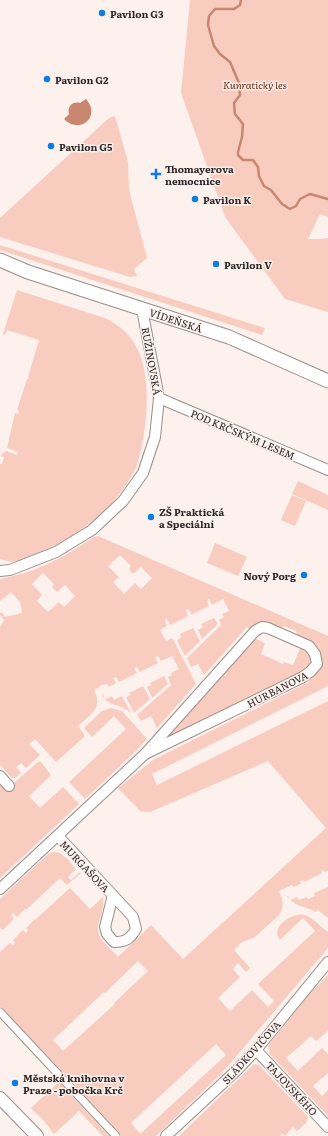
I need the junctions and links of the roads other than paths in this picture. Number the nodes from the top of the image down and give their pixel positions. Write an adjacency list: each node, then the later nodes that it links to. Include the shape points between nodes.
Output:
1 (0, 260): 3 (main road, VÍDEŇSKÁ)
2 (0, 268): 3 (main road, VÍDEŇSKÁ)
3 (24, 271): 4 (main road, VÍDEŇSKÁ)
4 (142, 309): 5 (main road, VÍDEŇSKÁ, via 229,337); 6 (street, RUŽINOVSKÁ)
5 (328, 380)
6 (159, 398): 7 (street, POD KRČSKÝM LESEM); 8 (street, RUŽINOVSKÁ, via 155,437 143,473 123,501 92,530 56,552 10,570)
7 (328, 470)
8 (0, 571)
9 (145, 754): 9 (street, HURBANOVA, via 255,631 262,627 268,628 309,646 315,654 317,664 303,677); 12 (street, HURBANOVA)
10 (0, 776): 11 (street)
11 (10, 786)
12 (58, 836): 13 (street, HURBANOVA); 14 (street, MURGAŠOVA)
13 (0, 889)
14 (113, 895)
15 (328, 962): 17 (street, SLÁDKOVIČOVA)
16 (0, 1012): 21 (street)
17 (256, 1050): 19 (street, TAJOVSKÉHO); 22 (street, SLÁDKOVIČOVA)
18 (0, 1098): 20 (street)
19 (328, 1127)
20 (36, 1136)
21 (116, 1136)
22 (166, 1136)

